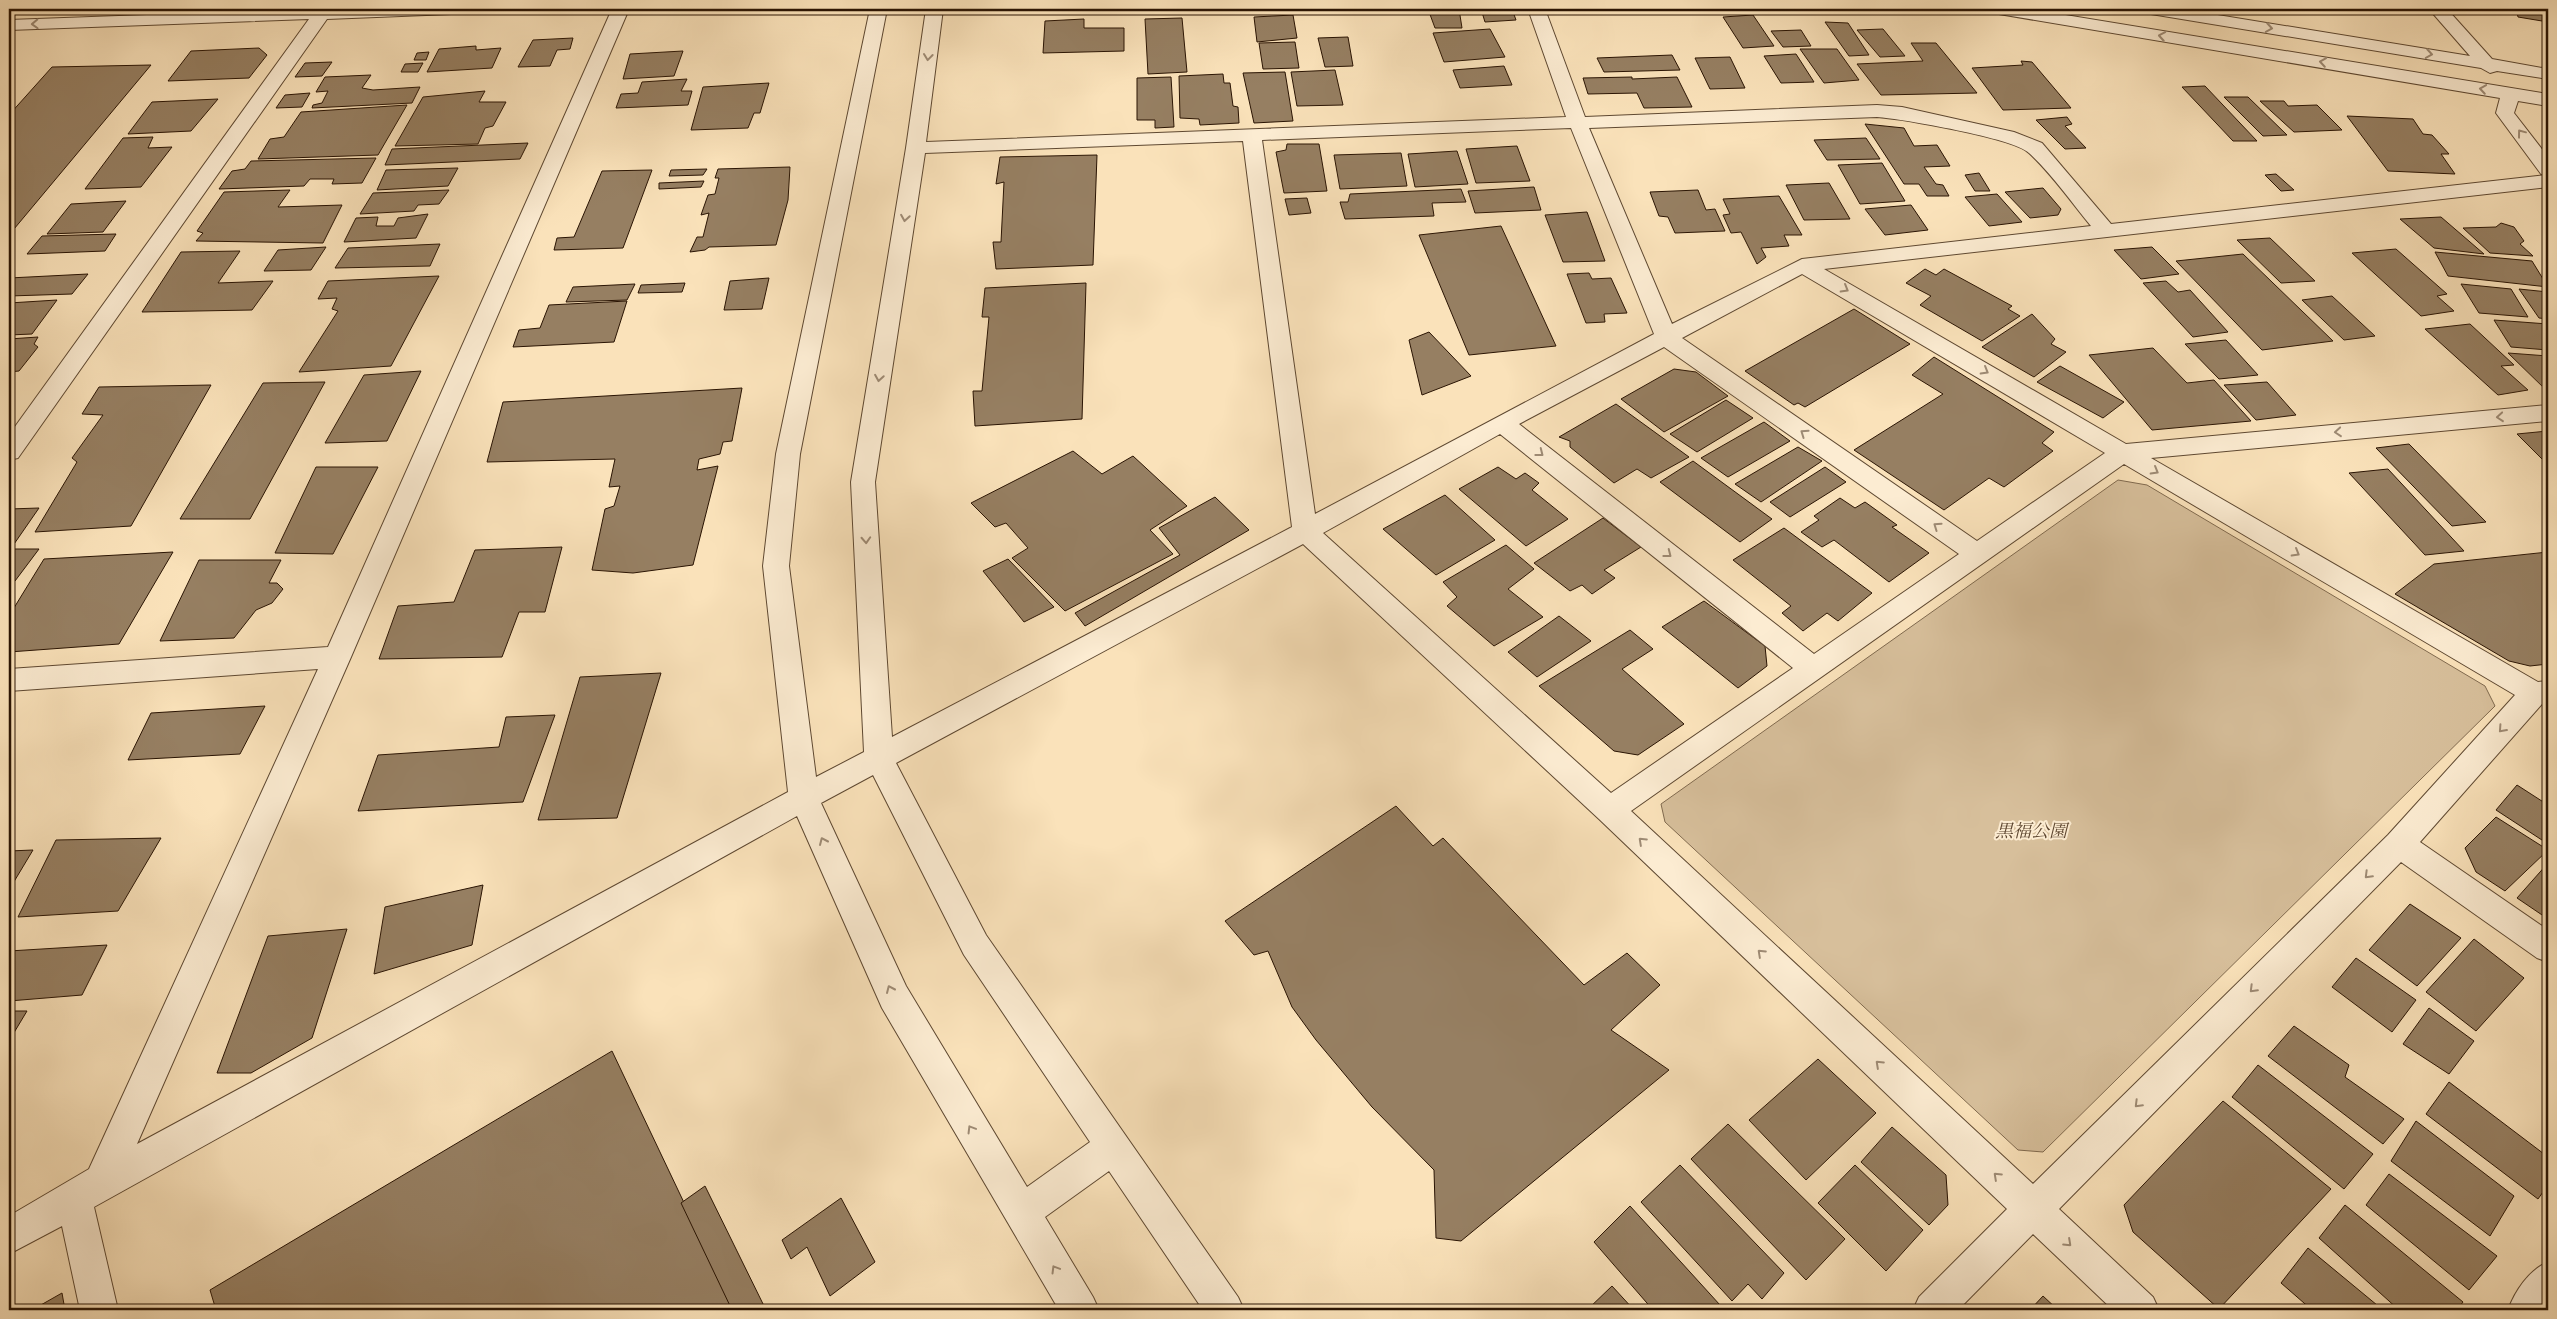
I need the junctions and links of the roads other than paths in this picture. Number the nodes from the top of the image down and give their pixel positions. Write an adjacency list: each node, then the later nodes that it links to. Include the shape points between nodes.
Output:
1 (451, 9): 9 (street)
2 (620, 9): 30 (street)
3 (878, 9): 35 (street, via 788,454 776,566)
4 (934, 9): 18 (street, one-way to 18)
5 (1537, 9): 16 (street)
6 (1999, 9): 13 (street, one-way to 6)
7 (2152, 9): 11 (street, one-way to 11)
8 (2438, 9): 11 (street)
9 (322, 13): 10 (street, one-way to 10); 26 (street)
10 (9, 25)
11 (2486, 63): 12 (street); 13 (street)
12 (2548, 74)
13 (2511, 93): 14 (street); 15 (street); 19 (street, one-way to 13, via 2505,113)
14 (2548, 100)
15 (2548, 114)
16 (1577, 121): 17 (street); 21 (street, via 1867,111 1902,113 2014,138 2035,147); 23 (street)
17 (1252, 135): 18 (street); 28 (street)
18 (916, 148): 34 (street, one-way to 34, via 863,482)
19 (2548, 170)
20 (2548, 181): 21 (street)
21 (2105, 230): 22 (street)
22 (1802, 265): 23 (street); 27 (street, one-way to 27)
23 (1667, 338): 25 (street); 29 (street, one-way to 23)
24 (2548, 413): 27 (street, one-way to 27)
25 (1502, 423): 28 (street); 31 (street, one-way to 31)
26 (9, 452)
27 (2124, 452): 29 (street); 33 (street, one-way to 33)
28 (1305, 531): 34 (street); 36 (street)
29 (1977, 554): 31 (street)
30 (337, 657): 32 (street); 40 (street)
31 (1813, 668): 36 (street)
32 (9, 680)
33 (2541, 692): 37 (street, one-way to 37)
34 (879, 759): 35 (street); 39 (street, via 975,945)
35 (804, 798): 40 (street); 42 (street, one-way to 35, via 894,997)
36 (1610, 810): 41 (street, one-way to 36)
37 (2399, 844): 38 (street); 41 (street, one-way to 41)
38 (2548, 948)
39 (1113, 1147): 42 (street); 47 (street)
40 (88, 1190): 43 (street); 45 (street)
41 (2032, 1209): 48 (street); 49 (street, one-way to 49)
42 (1021, 1213): 46 (street, one-way to 42)
43 (9, 1236)
44 (2548, 1282): 50 (street)
45 (99, 1310)
46 (1080, 1310)
47 (1225, 1310)
48 (1932, 1310)
49 (2140, 1310)
50 (2526, 1310)

